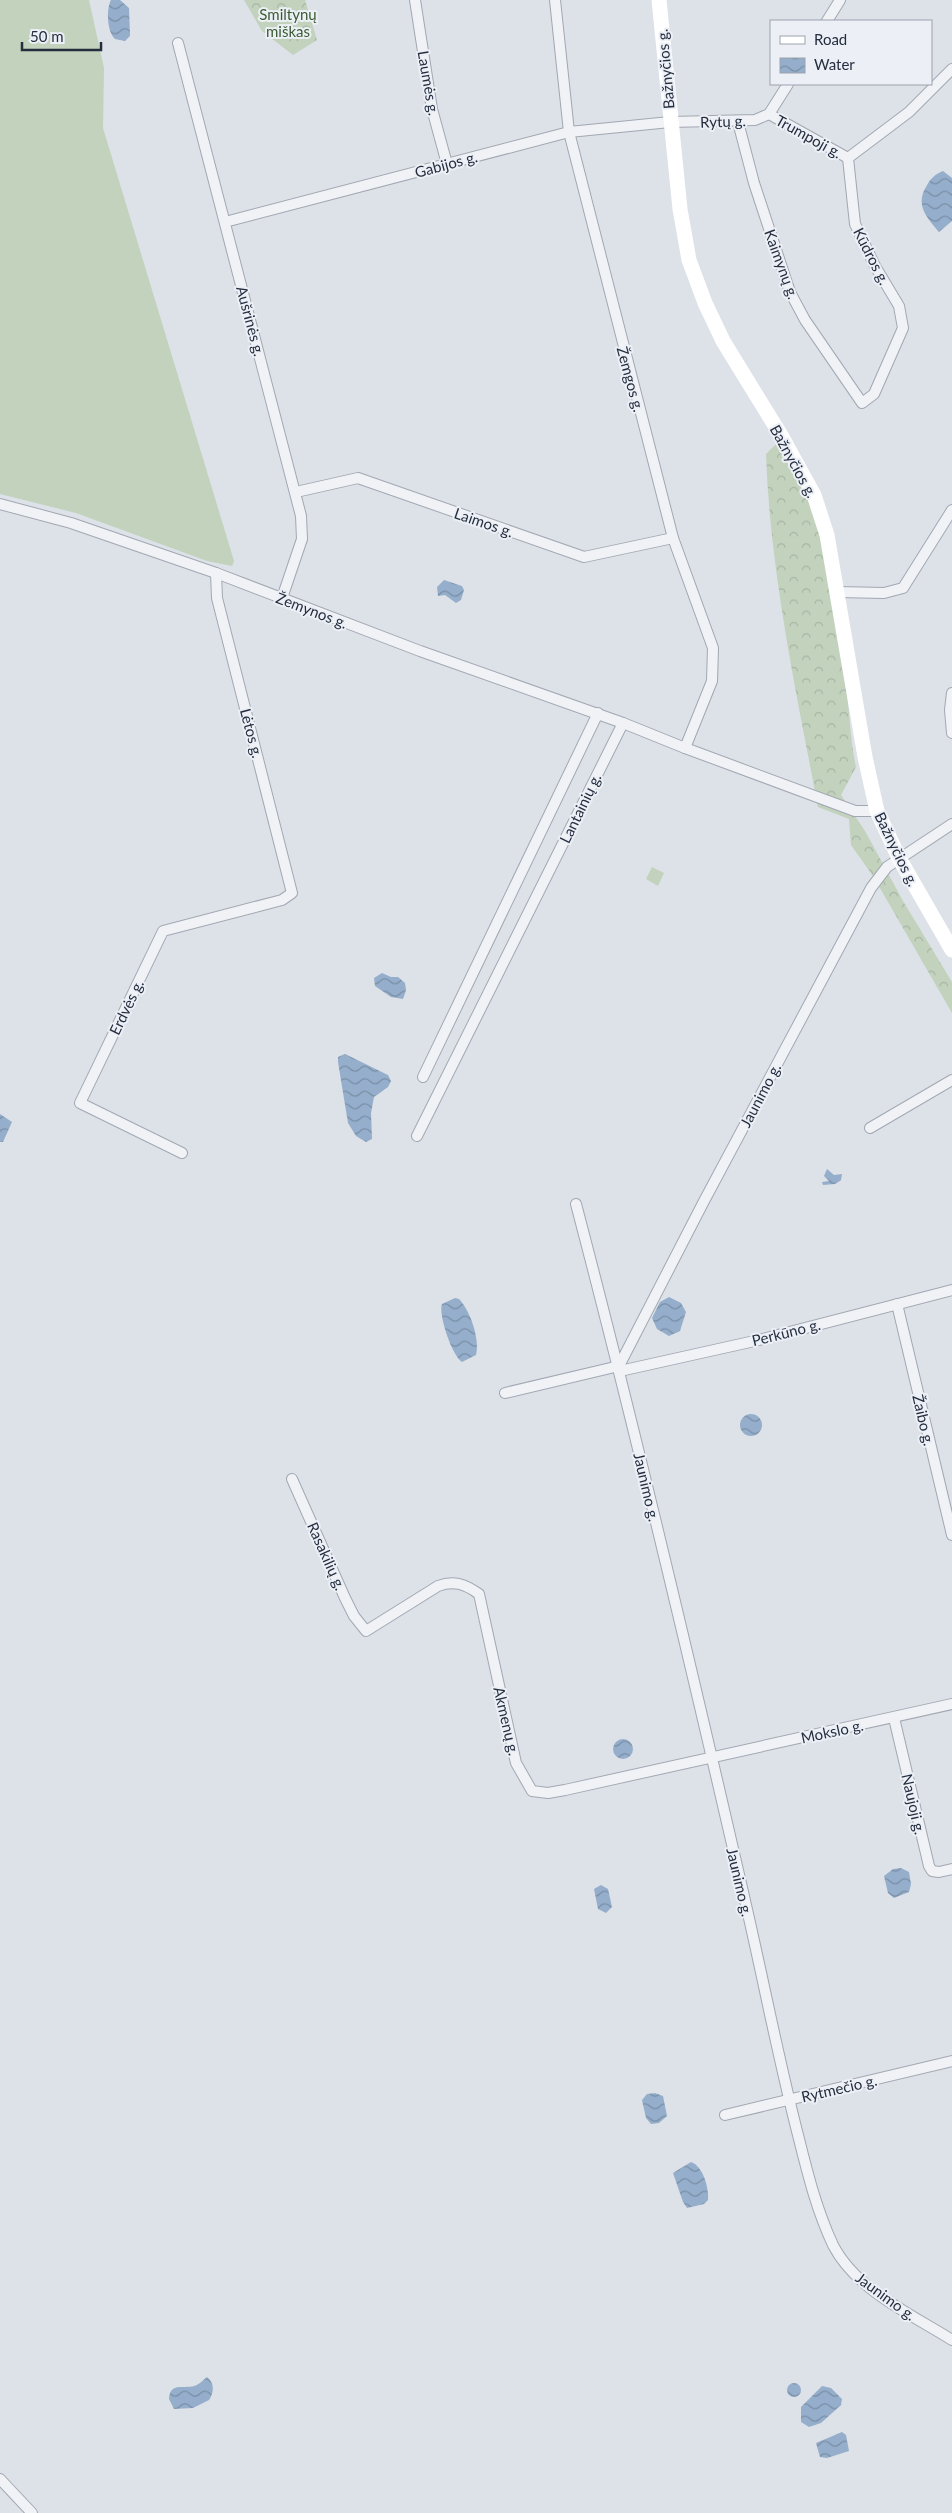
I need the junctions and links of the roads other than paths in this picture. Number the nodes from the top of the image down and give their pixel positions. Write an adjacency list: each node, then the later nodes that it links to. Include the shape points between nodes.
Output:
1 (415, 0): 14 (street, Laumės g., via 432,109)
2 (555, 0): 12 (street, Žemgos g.)
3 (659, 0): 10 (main road, Bažnyčios g.)
4 (840, 0): 5 (street)
5 (828, 20)
6 (178, 43): 15 (street, Aušrinės g.)
7 (952, 69): 13 (street, via 909,112)
8 (787, 85): 9 (street)
9 (769, 114): 11 (street, Rytų g.); 13 (street, Trumpoji g.)
10 (670, 122): 11 (street, Rytų g.); 12 (street, Gabijos g.); 22 (main road, Bažnyčios g., via 686,243 705,303 723,341 810,486 823,522)
11 (738, 122): 16 (street, Kaimynų g., via 754,183 790,292 805,320 862,403 874,394)
12 (569, 132): 14 (street, Gabijos g.); 20 (street, Žemgos g.)
13 (848, 158): 16 (street, Kūdros g., via 855,224 899,306 902,320 903,328)
14 (447, 164): 15 (street, Gabijos g.)
15 (225, 222): 17 (street, Aušrinės g.)
16 (887, 366)
17 (296, 492): 20 (street, Laimos g., via 358,478 584,557); 23 (street, Aušrinės g., via 302,539)
18 (0, 504): 21 (street, Žemynos g., via 71,523)
19 (952, 510): 22 (street, via 903,588 884,594)
20 (673, 538): 28 (street, Žemgos g., via 713,648 712,681)
21 (216, 573): 23 (street, Žemynos g.); 32 (street, Lėtos g., via 217,598)
22 (838, 592): 29 (main road, Bažnyčios g., via 865,757)
23 (282, 598): 25 (street, Žemynos g.)
24 (952, 693): 27 (street)
25 (598, 714): 26 (street, Žemynos g.); 34 (street)
26 (623, 722): 28 (street); 37 (street, Lantainių g.)
27 (952, 733)
28 (685, 748): 29 (street, via 854,811)
29 (878, 811): 31 (main road, Bažnyčios g.)
30 (952, 824): 31 (street, Jaunimo g.)
31 (899, 858): 33 (main road, Bažnyčios g.); 42 (street, Jaunimo g., via 871,888 703,1203)
32 (292, 892): 38 (street, Erdvės g., via 282,900 162,931 80,1102)
33 (952, 950)
34 (423, 1076)
35 (952, 1080): 36 (street)
36 (870, 1128)
37 (417, 1136)
38 (182, 1153)
39 (576, 1204): 42 (street, Jaunimo g.)
40 (952, 1290): 41 (street, Perkūno g.)
41 (897, 1304): 42 (street, Perkūno g., via 759,1340); 45 (street, Žaibo g.)
42 (619, 1369): 43 (street, Perkūno g.); 49 (street, Jaunimo g.)
43 (505, 1393)
44 (292, 1479): 46 (street, Rasakilių g., via 345,1598)
45 (952, 1535)
46 (366, 1631): 49 (street, Akmenų g., via 446,1583 458,1583 479,1594 516,1762 532,1791 565,1790)
47 (952, 1704): 48 (street, Mokslo g.)
48 (894, 1718): 49 (street, Mokslo g.); 50 (street, Naujoji g., via 929,1866 932,1871)
49 (712, 1757): 52 (street, Jaunimo g.)
50 (952, 1870)
51 (952, 2061): 52 (street, Rytmečio g.)
52 (789, 2100): 53 (street, Rytmečio g.); 54 (street, Jaunimo g., via 814,2197 834,2246 857,2276 874,2290)
53 (725, 2115)
54 (952, 2340)
55 (0, 2479): 56 (street)
56 (32, 2513)

